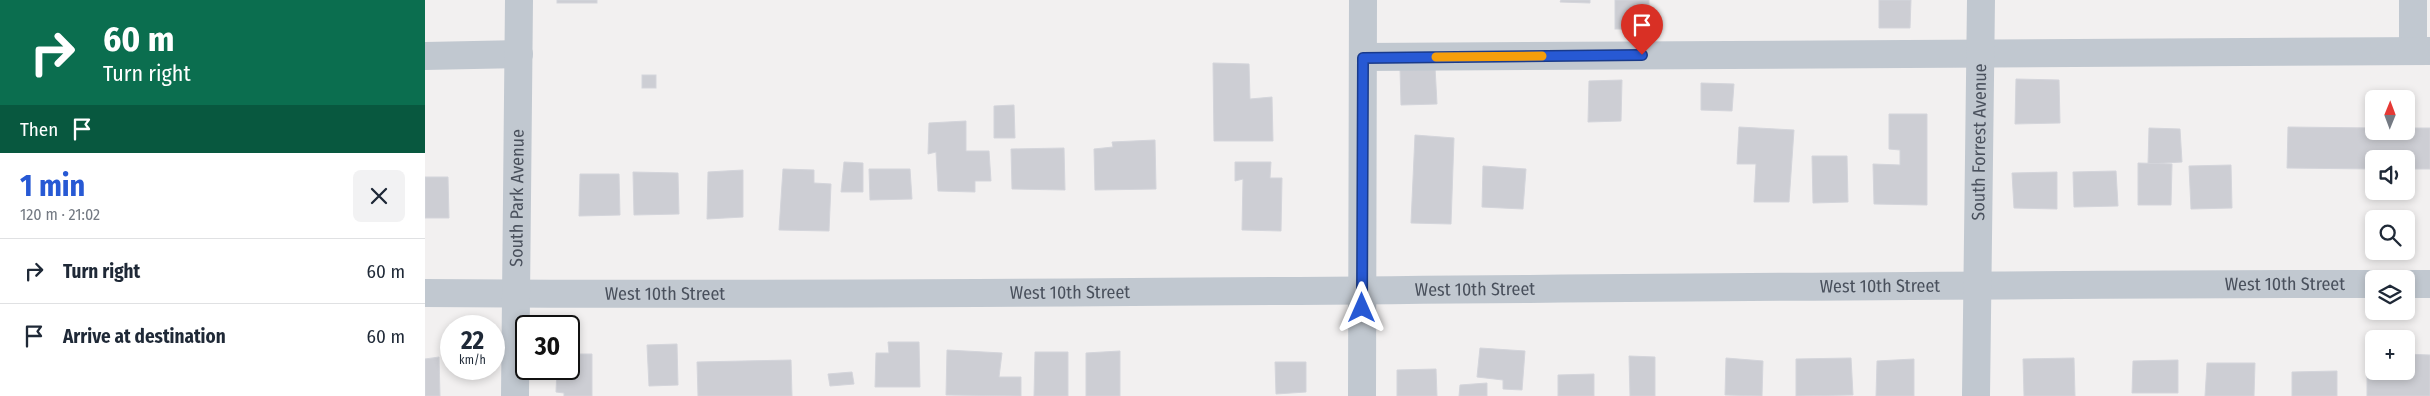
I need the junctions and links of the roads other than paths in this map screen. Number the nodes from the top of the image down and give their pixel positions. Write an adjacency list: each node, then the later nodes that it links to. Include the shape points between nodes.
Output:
1 (519, 0): 7 (street, South Park Avenue)
2 (1363, 0): 9 (street)
3 (1981, 0): 6 (street, South Forrest Avenue)
4 (2413, 0): 5 (street)
5 (2422, 51): 6 (street)
6 (1980, 52): 9 (street); 10 (street, South Forrest Avenue)
7 (519, 54): 8 (street); 16 (street, South Park Avenue)
8 (425, 56)
9 (1363, 58): 14 (street)
10 (1977, 284): 11 (street, West 10th Street); 14 (street, West 10th Street); 19 (street, South Forrest Avenue)
11 (2365, 284)
12 (2415, 284): 13 (street)
13 (2430, 284)
14 (1362, 290): 16 (street, West 10th Street); 18 (street)
15 (425, 293): 16 (street, West 10th Street)
16 (516, 294): 17 (street, South Park Avenue)
17 (515, 396)
18 (1362, 396)
19 (1976, 396)

